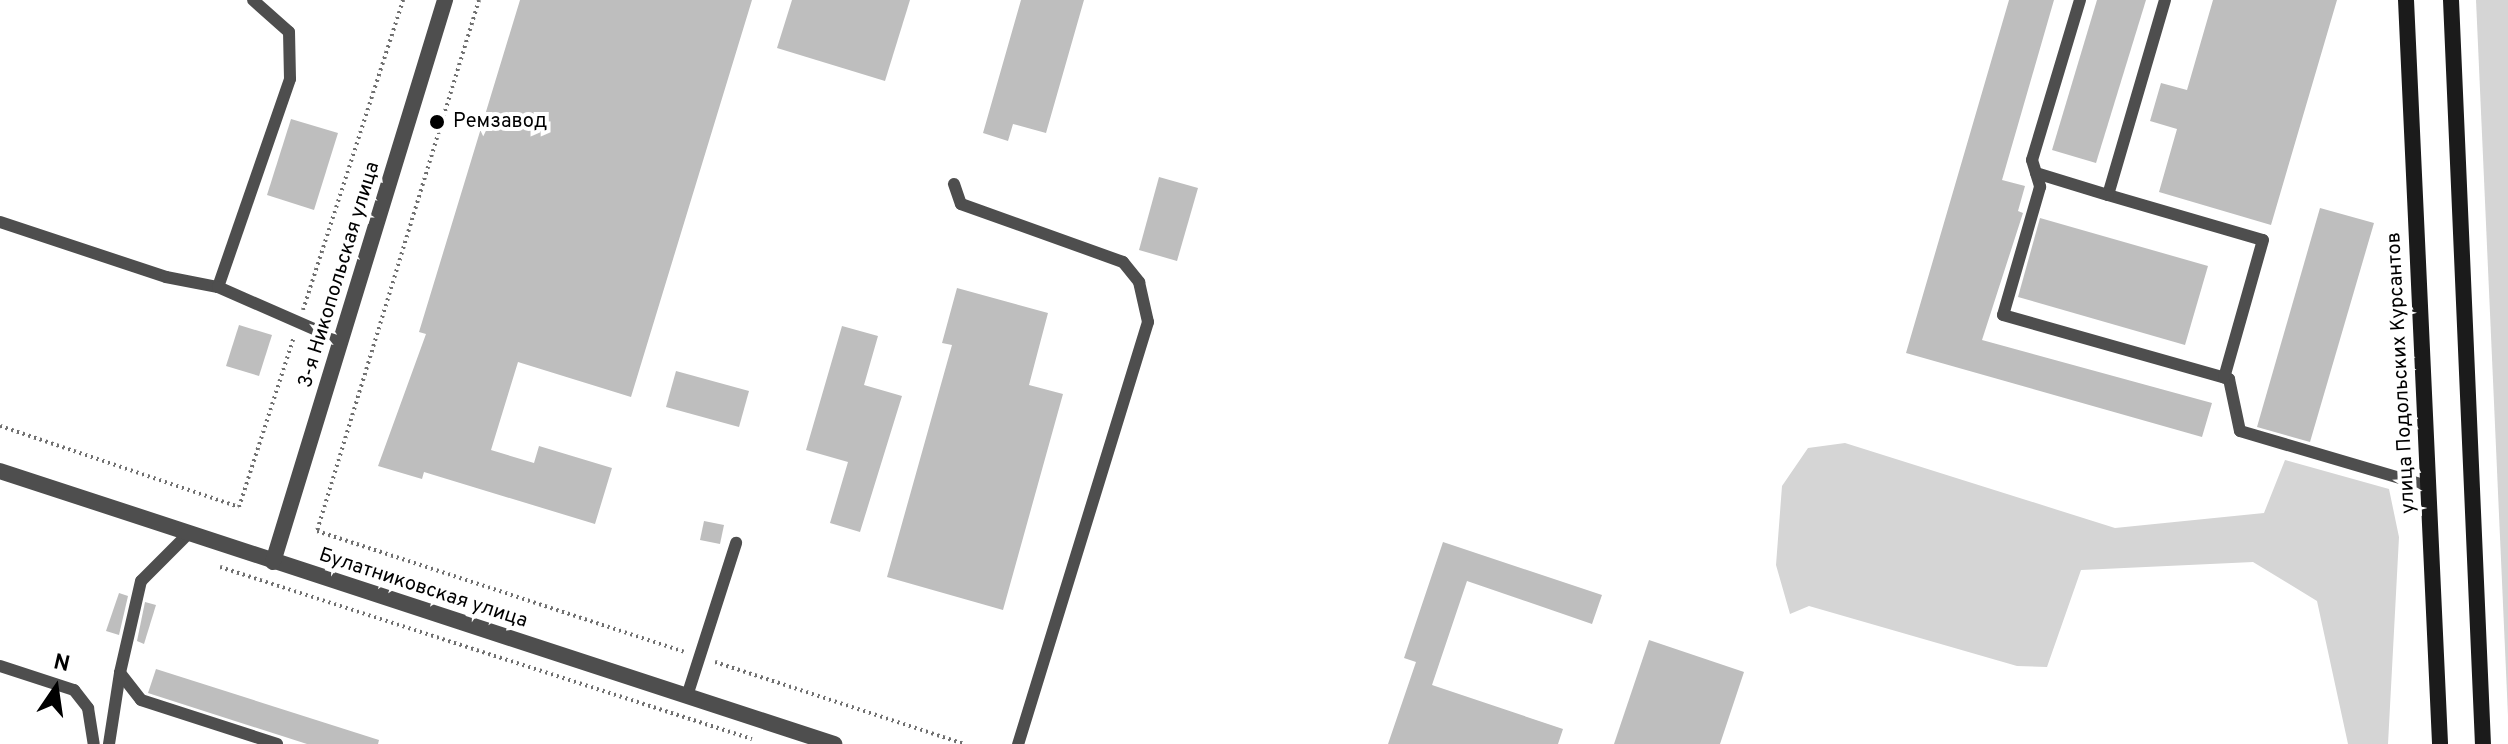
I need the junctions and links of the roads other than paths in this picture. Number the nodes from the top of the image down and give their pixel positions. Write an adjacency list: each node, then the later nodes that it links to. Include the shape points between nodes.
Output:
1 (253, 0): 11 (lane, via 289,32 290,79)
2 (445, 0): 12 (street, 3-я Никопольская улица)
3 (2080, 0): 7 (lane, via 2032,160)
4 (2165, 0): 9 (lane)
5 (2406, 0): 15 (main road, улица Подольских Курсантов)
6 (2451, 0): 28 (main road)
7 (2036, 173): 9 (lane); 13 (lane, via 2040,187 2003,315)
8 (954, 184): 26 (lane, via 961,204 1123,262 1139,282 1148,322)
9 (2108, 195): 13 (lane, via 2263,240)
10 (0, 222): 11 (lane, via 166,277)
11 (218, 287): 12 (lane)
12 (341, 341): 18 (street, 3-я Никопольская улица)
13 (2224, 378): 15 (lane, via 2240,431)
14 (0, 471): 16 (street, Булатниковская улица)
15 (2427, 486): 27 (main road, улица Подольских Курсантов)
16 (188, 534): 18 (street, Булатниковская улица); 20 (lane, via 141,581)
17 (736, 543): 21 (lane)
18 (273, 562): 21 (street, Булатниковская улица)
19 (0, 666): 22 (lane, via 74,690 88,708)
20 (120, 673): 23 (lane); 24 (lane, via 141,700)
21 (687, 696): 25 (street, Булатниковская улица)
22 (94, 744)
23 (109, 744)
24 (277, 744)
25 (834, 744)
26 (1018, 744)
27 (2440, 744)
28 (2483, 744)

